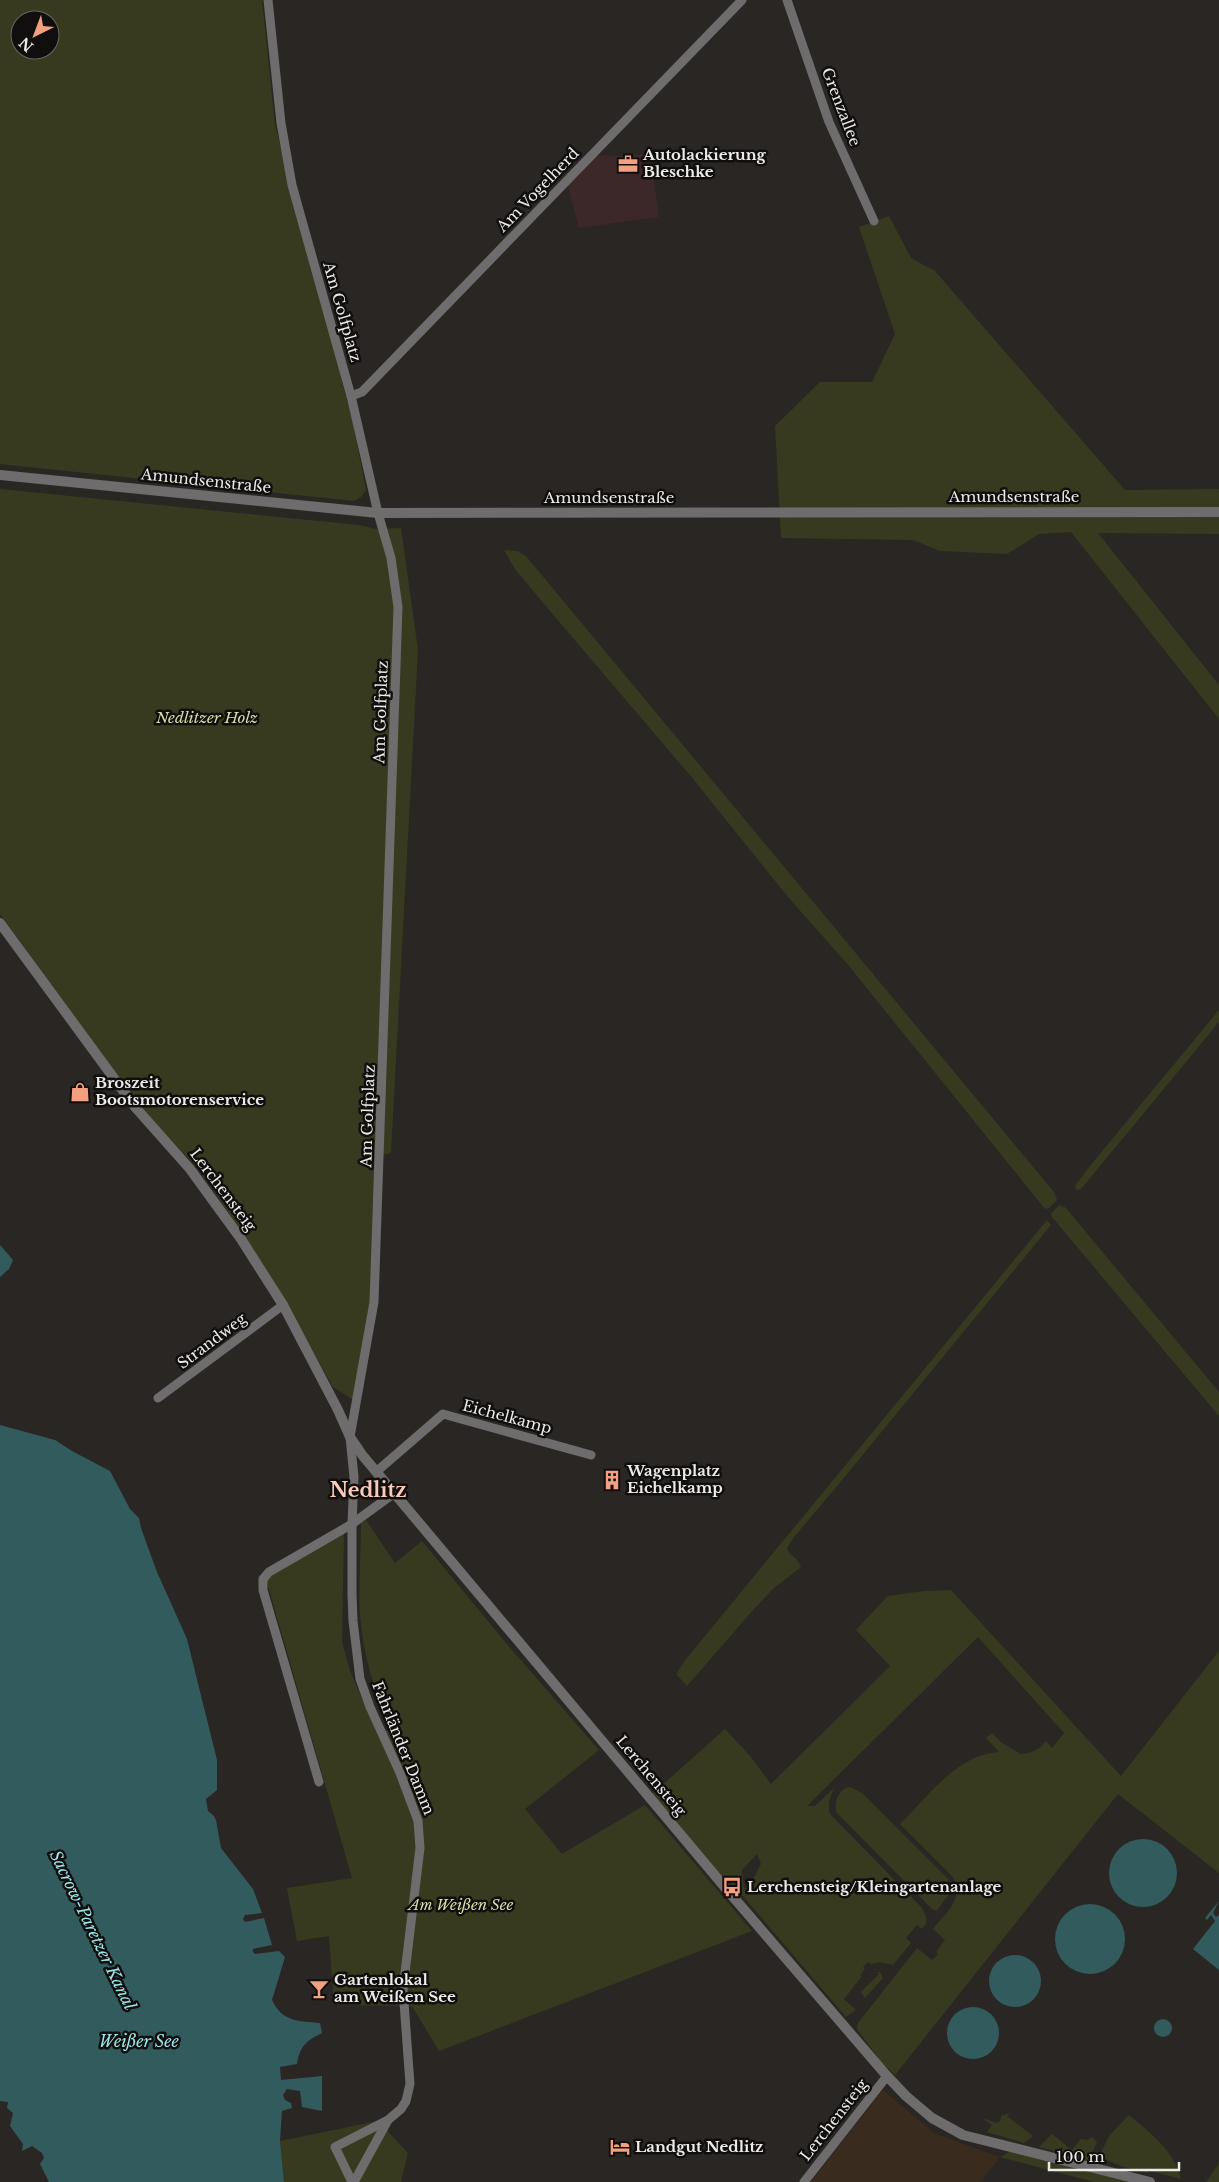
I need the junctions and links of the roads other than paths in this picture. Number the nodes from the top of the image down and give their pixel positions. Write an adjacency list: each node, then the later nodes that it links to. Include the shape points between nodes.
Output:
1 (268, 0): 5 (street, Am Golfplatz, via 281,123 292,185)
2 (742, 0): 5 (street, Am Vogelherd, via 362,392)
3 (787, 0): 4 (street, Grenzallee, via 829,122)
4 (874, 221)
5 (352, 396): 8 (street, Am Golfplatz)
6 (0, 475): 8 (street, Amundsenstraße)
7 (1219, 512): 8 (street, Amundsenstraße)
8 (378, 513): 12 (street, Am Golfplatz, via 391,558 398,607 374,1302)
9 (0, 923): 10 (street, Lerchensteig, via 135,1107 190,1169)
10 (283, 1304): 11 (street, Strandweg); 12 (street, Lerchensteig)
11 (158, 1398)
12 (350, 1437): 14 (street, Lerchensteig); 16 (street, Fahrländer Damm, via 354,1477)
13 (591, 1455): 14 (street, Eichelkamp, via 444,1414)
14 (376, 1472): 15 (street, Lerchensteig)
15 (393, 1494): 16 (street); 18 (street, Lerchensteig, via 728,1892)
16 (352, 1524): 17 (street, via 269,1572 263,1579 263,1590); 19 (street, Fahrländer Damm, via 353,1621 360,1679 400,1772 419,1831 417,1879 403,1989 410,2084 401,2110)
17 (319, 1782)
18 (888, 2076): 21 (street, Lerchensteig); 22 (street, Lerchensteig, via 932,2118 964,2134)
19 (388, 2120): 20 (street, Fahrländer Damm); 20 (street, Fahrländer Damm, via 335,2147)
20 (353, 2182)
21 (804, 2182)
22 (1150, 2182)

